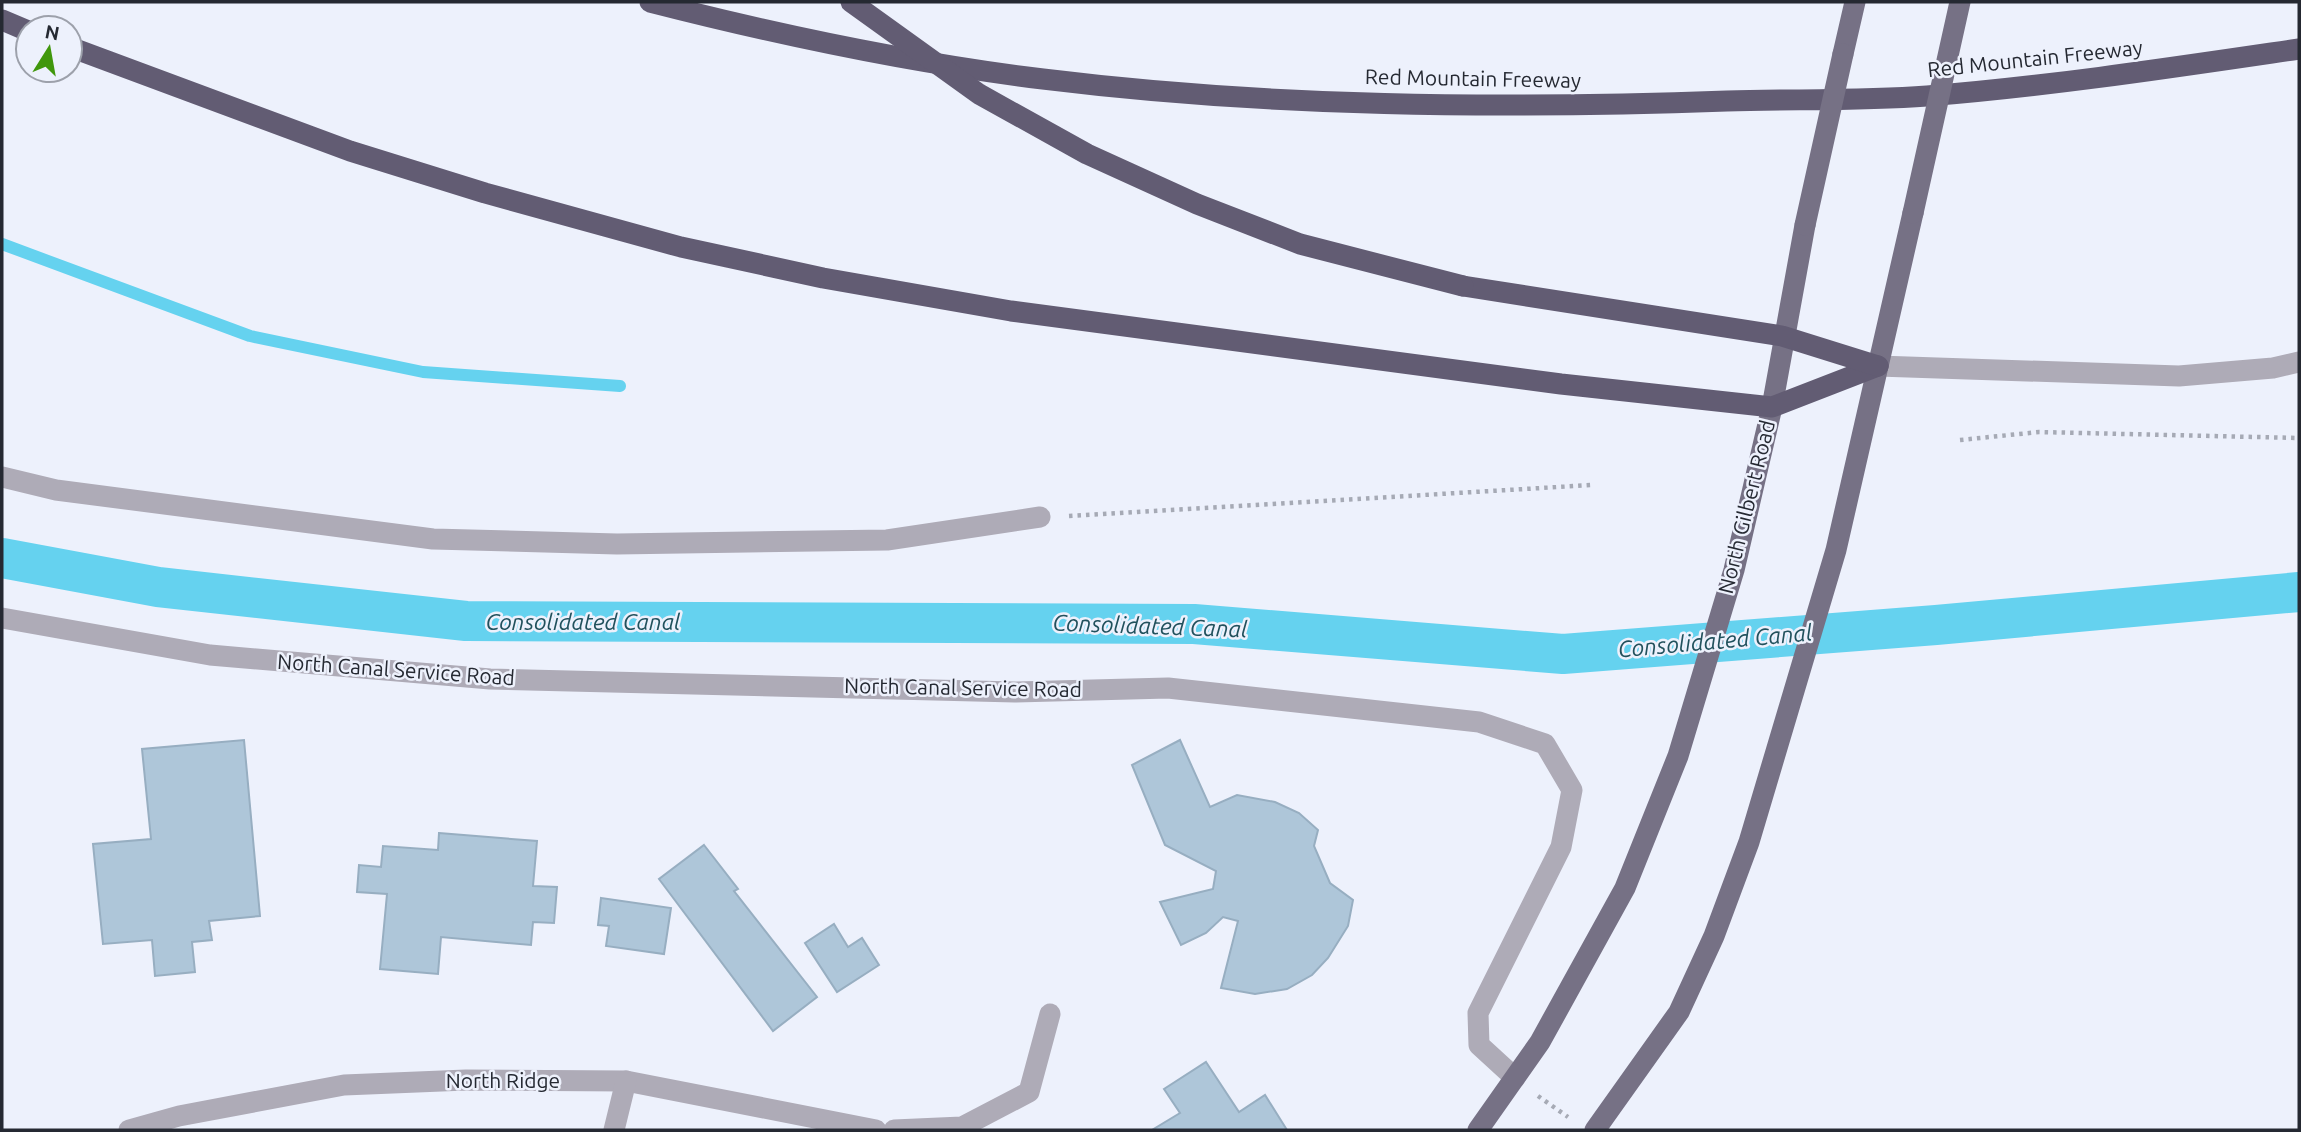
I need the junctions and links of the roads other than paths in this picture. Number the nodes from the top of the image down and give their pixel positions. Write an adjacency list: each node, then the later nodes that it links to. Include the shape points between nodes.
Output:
1 (650, 2): 5 (highway, Red Mountain Freeway, via 862,50 1041,79 1210,96 1445,104 1607,106 1924,96)
2 (851, 2): 7 (highway, bridge, via 979,94 1087,154 1300,244 1462,286)
3 (1855, 2): 7 (main road, North Gilbert Road, bridge)
4 (1960, 2): 9 (main road, bridge)
5 (2299, 49)
6 (84, 52): 10 (highway, via 350,151 485,193 681,247 823,278 1038,314 1561,384)
7 (1782, 336): 9 (highway); 10 (main road, North Gilbert Road)
8 (2299, 362): 9 (street, via 2179,376)
9 (1878, 366): 10 (highway); 17 (main road, via 1836,550 1749,842 1714,936 1679,1012)
10 (1772, 407): 15 (main road, North Gilbert Road, via 1734,570 1678,755 1625,888 1540,1042)
11 (2, 477): 12 (street, via 57,490 433,539 617,544 887,540)
12 (1040, 517)
13 (2, 618): 15 (street, North Canal Service Road, via 210,655 490,679 1015,692 1168,688 1479,722 1545,744 1572,790 1561,847 1478,1013 1479,1045)
14 (1050, 1014): 21 (street, via 1029,1092 962,1127)
15 (1515, 1078): 22 (main road, North Gilbert Road)
16 (625, 1082): 18 (street, North Ridge, via 467,1080 344,1085 178,1116); 19 (street); 20 (street, North Ridge)
17 (1585, 1127)
18 (129, 1130)
19 (614, 1130)
20 (876, 1130)
21 (894, 1130)
22 (1478, 1130)

